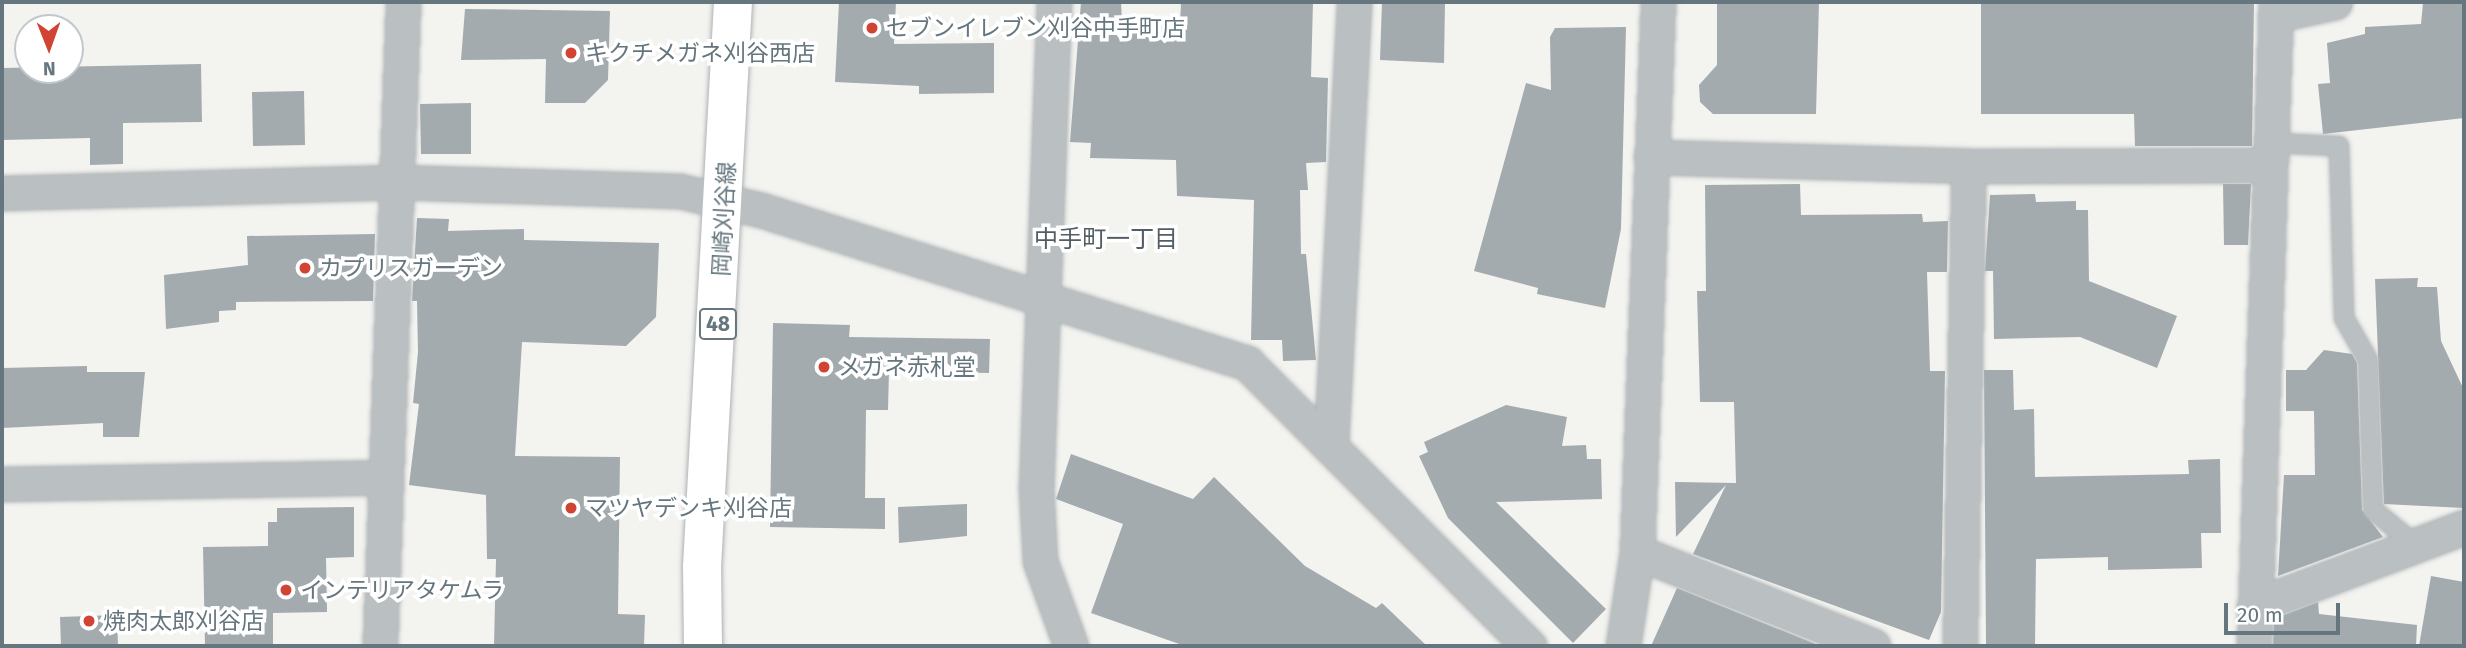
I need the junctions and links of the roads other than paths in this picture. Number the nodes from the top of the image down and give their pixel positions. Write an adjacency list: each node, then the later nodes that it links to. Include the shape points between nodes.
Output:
1 (403, 2): 11 (street)
2 (733, 2): 13 (main road, 岡崎刈谷線 / 48)
3 (1054, 2): 14 (street)
4 (1354, 2): 15 (street)
5 (1658, 2): 9 (street)
6 (2335, 2): 7 (street)
7 (2276, 8): 8 (street)
8 (2271, 154): 10 (street); 19 (lane, via 2339,146 2344,318 2368,360 2373,510); 21 (street)
9 (1651, 157): 10 (street); 20 (street)
10 (1968, 166): 28 (street)
11 (397, 182): 12 (street); 13 (street, via 680,191); 16 (street)
12 (2, 193)
13 (726, 199): 14 (street); 23 (main road, 岡崎刈谷線 / 48, via 702,567)
14 (1041, 300): 15 (street, via 1247,363); 24 (street, via 1040,561)
15 (1331, 444): 25 (street)
16 (386, 477): 17 (street); 22 (street)
17 (2, 484)
18 (2464, 527): 19 (street)
19 (2417, 546): 21 (street)
20 (1637, 552): 26 (street); 27 (street)
21 (2254, 606): 29 (street)
22 (380, 646)
23 (703, 646)
24 (1071, 646)
25 (1530, 646)
26 (1623, 646)
27 (1872, 646)
28 (1960, 646)
29 (2254, 646)

